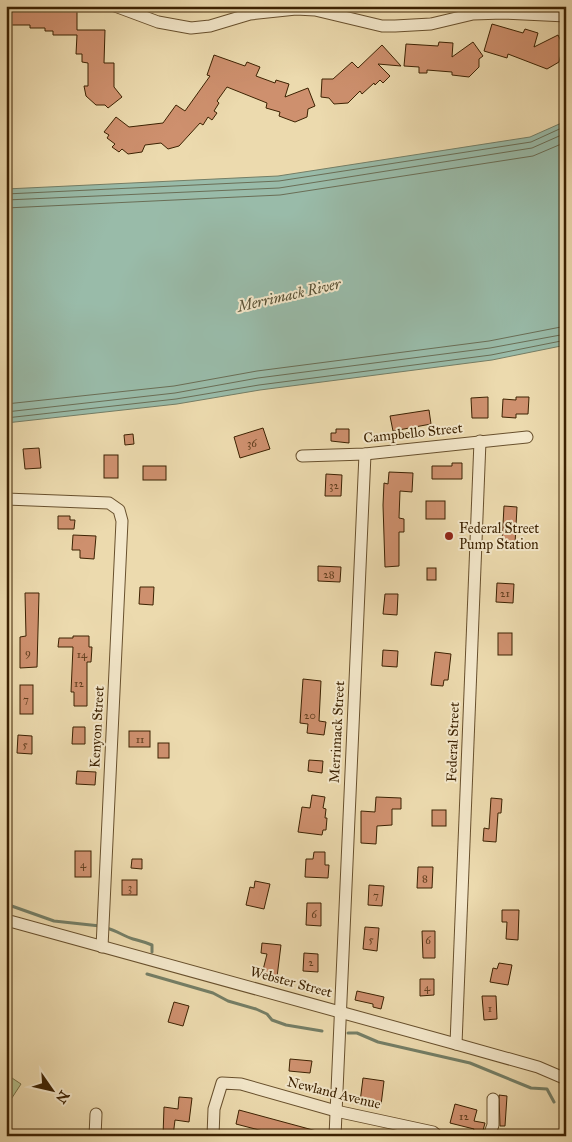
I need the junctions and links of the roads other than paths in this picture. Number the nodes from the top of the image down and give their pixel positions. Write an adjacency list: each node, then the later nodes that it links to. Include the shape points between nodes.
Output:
1 (116, 6): 2 (street, via 158,22 191,28 250,14 296,9 389,26 431,24 473,14)
2 (566, 16)
3 (527, 437): 4 (street, Campbello Street)
4 (480, 442): 5 (street, Campbello Street); 11 (street, Federal Street)
5 (365, 454): 6 (street, Campbello Street); 10 (street, Merrimack Street)
6 (302, 456)
7 (6, 499): 9 (street, Kenyon Street, via 109,503 118,510 122,522)
8 (6, 920): 9 (street, Webster Street)
9 (102, 947): 10 (street, Webster Street)
10 (340, 1011): 11 (street, Webster Street); 14 (street, Merrimack Street)
11 (456, 1044): 12 (street, Webster Street)
12 (566, 1079)
13 (493, 1098): 20 (street)
14 (336, 1111): 17 (street, Newland Avenue, via 241,1084 222,1083 214,1109); 18 (street, Merrimack Street); 19 (street, Newland Avenue, via 433,1132)
15 (96, 1114): 16 (street)
16 (95, 1136)
17 (213, 1136)
18 (335, 1136)
19 (438, 1136)
20 (490, 1136)

